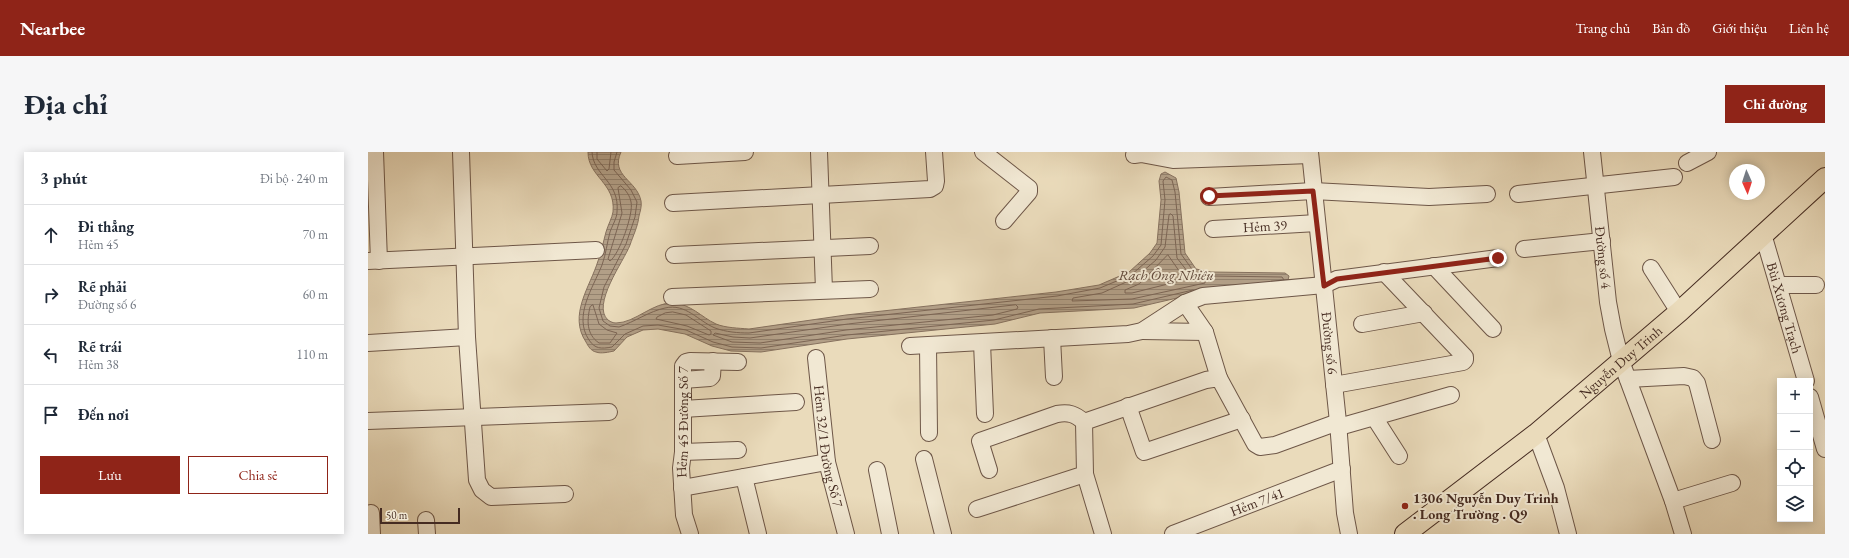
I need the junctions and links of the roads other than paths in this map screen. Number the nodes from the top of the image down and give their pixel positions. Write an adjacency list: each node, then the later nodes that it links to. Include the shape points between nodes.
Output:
1 (375, 152): 35 (street)
2 (461, 152): 33 (street)
3 (745, 152): 11 (street)
4 (819, 152): 20 (street)
5 (934, 152): 20 (street, via 936,181 935,186 930,189)
6 (983, 152): 23 (street, via 1029,188 1029,192)
7 (1592, 152): 16 (street, Đường số 4)
8 (1708, 152): 13 (street)
9 (1310, 153): 12 (street); 17 (street, Đường số 6)
10 (1134, 155): 12 (street, via 1142,154 1173,160)
11 (677, 156)
12 (1187, 156)
13 (1688, 163)
14 (1674, 177): 16 (street)
15 (1825, 178): 26 (main road, Nguyễn Duy Trinh)
16 (1595, 186): 19 (street); 27 (street, Đường số 4)
17 (1313, 191): 18 (street, via 1429,197); 21 (street); 24 (street, Đường số 6)
18 (1487, 194)
19 (1518, 194)
20 (820, 196): 22 (street); 29 (street)
21 (1209, 196)
22 (673, 203)
23 (1004, 221)
24 (1317, 223): 25 (street, Hẻm 39); 41 (street, Đường số 6)
25 (1213, 229)
26 (1763, 234): 39 (street, Bùi Xương Trạch); 46 (main road, Nguyễn Duy Trinh)
27 (1602, 244): 31 (street); 60 (street, Đường số 4, via 1610,315)
28 (870, 246): 29 (street)
29 (823, 248): 32 (street); 43 (street)
30 (596, 250): 33 (street)
31 (1526, 253)
32 (674, 256)
33 (465, 257): 35 (street); 52 (street)
34 (1498, 258): 36 (street)
35 (374, 261)
36 (1434, 266): 38 (street); 49 (street)
37 (1651, 268): 46 (street)
38 (1384, 272): 41 (street, via 1337,279); 47 (street)
39 (1778, 285): 40 (street); 63 (street, Bùi Xương Trạch)
40 (1816, 285)
41 (1324, 286): 45 (street, via 1203,296); 64 (street, Đường số 6)
42 (870, 288): 43 (street)
43 (824, 290): 44 (street)
44 (672, 298)
45 (1185, 303): 50 (street); 51 (street)
46 (1679, 312): 60 (main road, Nguyễn Duy Trinh)
47 (1424, 313): 48 (street); 64 (street, via 1465,357 1463,362)
48 (1362, 324)
49 (1493, 329)
50 (1142, 331): 51 (street); 53 (street)
51 (1205, 332): 62 (street)
52 (467, 337): 54 (street); 72 (street)
53 (1052, 338): 55 (street); 61 (street)
54 (368, 343)
55 (982, 343): 57 (street); 71 (street)
56 (910, 346): 57 (street)
57 (928, 346): 78 (street)
58 (816, 358): 86 (street, Hẻm 32/1 Đường Số 7)
59 (738, 362): 69 (street, Hẻm 45 Đường Số 7, via 686,362 683,366)
60 (1625, 370): 79 (main road, Nguyễn Duy Trinh); 80 (street, via 1693,378); 95 (street, Đường số 4)
61 (1054, 377)
62 (1219, 378): 67 (street); 74 (street)
63 (1805, 378)
64 (1334, 385): 77 (street, Đường số 6)
65 (1451, 395): 73 (street)
66 (796, 402): 69 (street)
67 (1128, 406): 74 (street, via 1144,452); 76 (street)
68 (1813, 406): 81 (street)
69 (683, 409): 83 (street, Hẻm 45 Đường Số 7)
70 (609, 412): 72 (street)
71 (985, 414)
72 (472, 417): 75 (street); 94 (street, via 477,480 482,490 491,497)
73 (1374, 417): 77 (street); 84 (street)
74 (1242, 419): 77 (street, via 1255,444 1260,447 1275,445)
75 (368, 421)
76 (1084, 422): 88 (street, via 1075,414 1065,412 980,441); 90 (street)
77 (1339, 425): 89 (street, Đường số 6)
78 (929, 433)
79 (1536, 434): 107 (main road, Nguyễn Duy Trinh); 108 (street, via 1556,488)
80 (1712, 440)
81 (1824, 444)
82 (738, 450): 83 (street)
83 (683, 452): 93 (street, Hẻm 45 Đường Số 7)
84 (1399, 456)
85 (924, 459): 103 (street)
86 (828, 462): 91 (street); 101 (street, Hẻm 32/1 Đường Số 7)
87 (877, 470): 102 (street)
88 (989, 470)
89 (1342, 470): 105 (street, Hẻm 7/41); 106 (street, Đường số 6)
90 (1085, 474): 96 (street); 104 (street)
91 (744, 477): 93 (street); 100 (street)
92 (1732, 483): 95 (street)
93 (682, 488): 99 (street, Hẻm 45 Đường Số 7, via 684,515)
94 (565, 494)
95 (1673, 501): 109 (street, Đường số 4)
96 (977, 509)
97 (371, 513): 98 (street)
98 (372, 534)
99 (690, 534)
100 (758, 534)
101 (846, 534)
102 (890, 534)
103 (943, 534)
104 (1103, 534)
105 (1173, 534)
106 (1349, 534)
107 (1405, 534)
108 (1568, 534)
109 (1683, 534)

